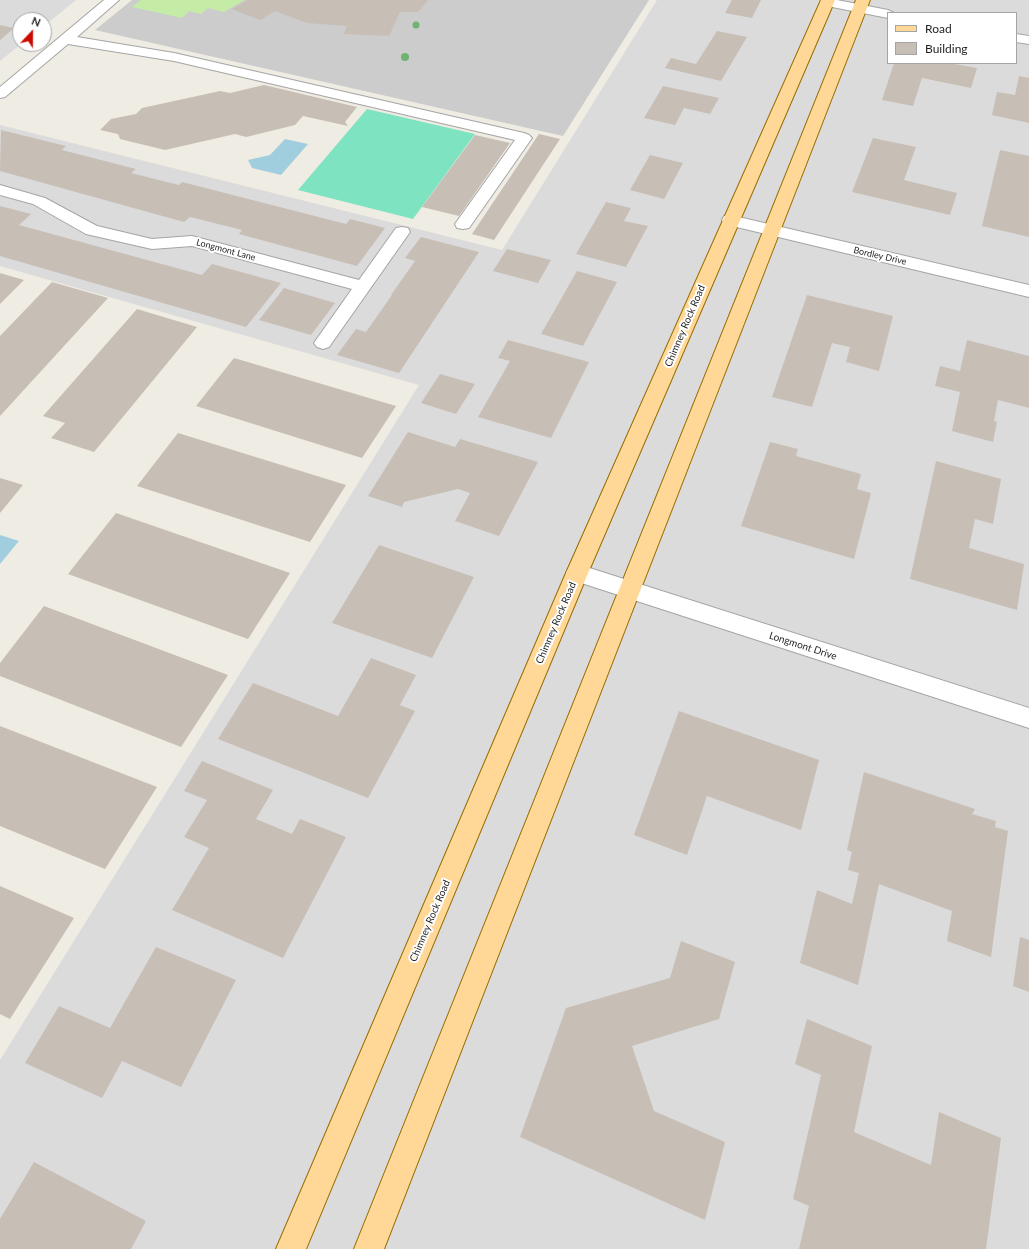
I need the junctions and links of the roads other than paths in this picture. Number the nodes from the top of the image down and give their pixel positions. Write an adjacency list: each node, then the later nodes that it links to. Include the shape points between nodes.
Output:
1 (112, 0): 5 (street)
2 (828, 1): 3 (street); 10 (main road, Chimney Rock Road)
3 (861, 4): 4 (street); 12 (main road)
4 (887, 14)
5 (66, 38): 8 (street); 11 (street, via 174,56 524,138)
6 (1017, 38): 7 (street)
7 (1029, 40)
8 (0, 94)
9 (0, 190): 14 (street, Longmont Lane, via 39,201 92,230 152,244 192,241)
10 (730, 220): 12 (street, Bordley Drive); 17 (main road, Chimney Rock Road)
11 (463, 224)
12 (773, 230): 15 (street, Bordley Drive); 18 (main road)
13 (402, 232): 14 (street)
14 (364, 287): 16 (street)
15 (1029, 291)
16 (323, 344)
17 (577, 573): 18 (street, Longmont Drive); 20 (main road, Chimney Rock Road)
18 (629, 590): 19 (street, Longmont Drive); 21 (main road)
19 (1029, 718)
20 (291, 1249)
21 (369, 1249)

